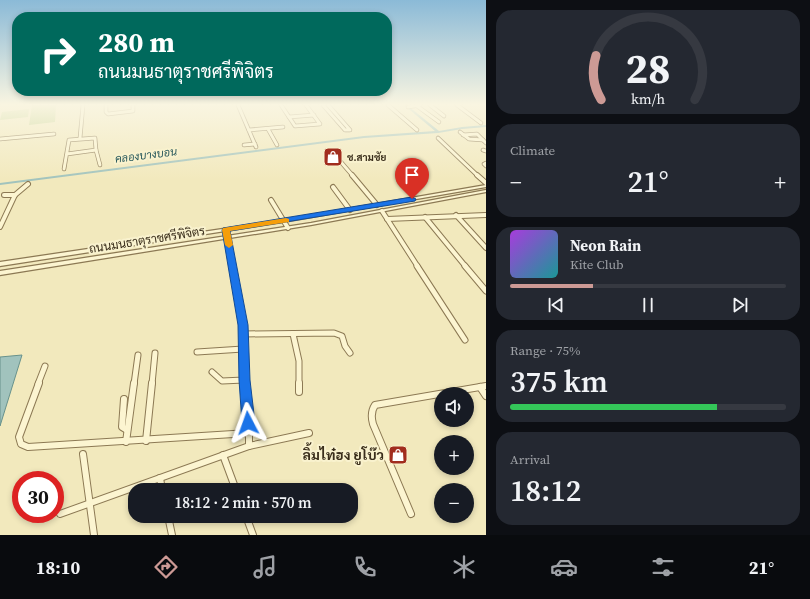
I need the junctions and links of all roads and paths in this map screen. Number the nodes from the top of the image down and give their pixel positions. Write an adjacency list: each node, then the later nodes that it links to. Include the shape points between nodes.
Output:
1 (81, 130): 5 (street)
2 (249, 130): 9 (street, via 256,145)
3 (269, 130): 10 (street)
4 (54, 134): 7 (street)
5 (80, 138): 11 (street, via 95,138); 12 (street, via 68,141)
6 (438, 138): 18 (street)
7 (0, 139)
8 (485, 141): 8 (street, via 476,134 462,134 472,140)
9 (244, 145)
10 (277, 145)
11 (96, 150): 12 (street); 15 (street)
12 (67, 154): 17 (street)
13 (334, 154): 26 (street)
14 (486, 163): 16 (street)
15 (100, 165)
16 (486, 166)
17 (64, 169)
18 (486, 183)
19 (28, 184): 24 (street)
20 (486, 186): 26 (street, ถนนมนธาตุราชศรีพิจิตร)
21 (333, 187): 27 (street)
22 (486, 191): 28 (street, ถนนมนธาตุราชศรีพิจิตร)
23 (4, 195): 24 (street)
24 (15, 195): 34 (street)
25 (271, 200): 33 (street)
26 (377, 205): 27 (street, ถนนมนธาตุราชศรีพิจิตร)
27 (350, 210): 33 (street, ถนนมนธาตุราชศรีพิจิตร)
28 (382, 211): 32 (street); 35 (street, ถนนมนธาตุราชศรีพิจิตร)
29 (456, 215): 30 (street); 31 (street); 38 (street)
30 (486, 215)
31 (425, 217): 32 (street); 41 (street)
32 (387, 219): 44 (street)
33 (283, 221): 35 (street); 36 (street, ถนนมนธาตุราชศรีพิจิตร)
34 (0, 227)
35 (288, 228): 37 (street, ถนนมนธาตุราชศรีพิจิตร)
36 (226, 230): 37 (street); 39 (street, ถนนมนธาตุราชศรีพิจิตร)
37 (228, 238): 40 (street, ถนนมนธาตุราชศรีพิจิตร); 42 (street)
38 (486, 248)
39 (0, 264)
40 (0, 273)
41 (486, 291)
42 (244, 334): 43 (street); 45 (street)
43 (293, 334): 47 (street, via 337,334 344,338 345,346); 54 (street, via 299,361)
44 (465, 340)
45 (243, 349): 46 (street); 52 (street)
46 (198, 352)
47 (350, 353)
48 (155, 354): 60 (street)
49 (138, 355): 57 (street)
50 (45, 366): 61 (street, via 20,431 21,444 32,448)
51 (212, 372): 52 (street, via 221,381)
52 (244, 380): 58 (street)
53 (483, 386): 55 (street); 70 (street, via 376,405 372,409 373,423)
54 (299, 392)
55 (486, 396)
56 (124, 399): 57 (street, via 122,427)
57 (127, 430): 61 (street)
58 (249, 433): 60 (street); 62 (street)
59 (309, 433): 62 (street)
60 (146, 441): 61 (street)
61 (126, 442)
62 (249, 446): 64 (street)
63 (84, 454): 68 (street)
64 (223, 455): 65 (street); 67 (street)
65 (160, 478): 66 (street); 68 (street)
66 (161, 483)
67 (233, 483)
68 (90, 503): 69 (street); 73 (street)
69 (64, 513)
70 (411, 514)
71 (169, 523): 74 (street)
72 (249, 523): 75 (street)
73 (94, 535)
74 (172, 535)
75 (253, 535)

